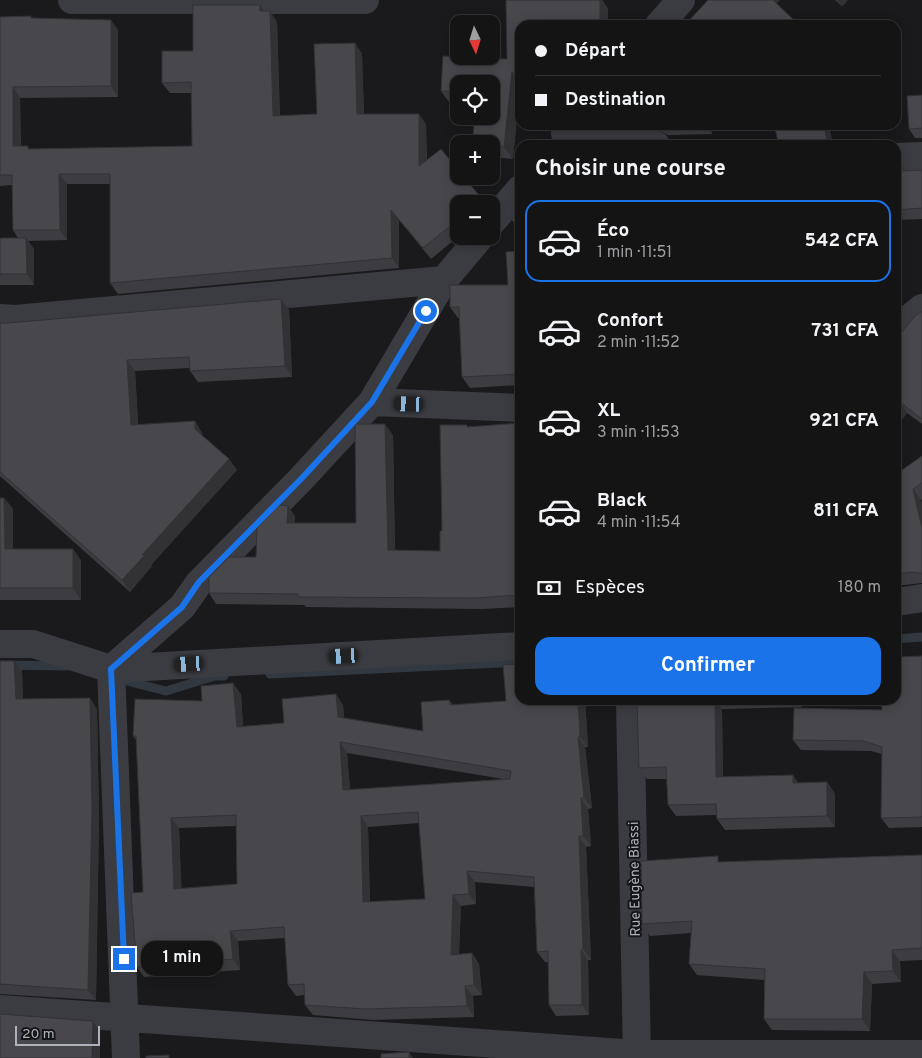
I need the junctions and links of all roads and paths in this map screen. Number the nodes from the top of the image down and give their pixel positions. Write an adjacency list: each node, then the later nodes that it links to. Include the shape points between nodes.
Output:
1 (72, 0): 2 (street)
2 (365, 0)
3 (680, 0): 4 (street)
4 (663, 20)
5 (565, 135): 6 (street)
6 (610, 140)
7 (922, 156): 8 (street)
8 (901, 158)
9 (515, 194): 10 (street)
10 (500, 212)
11 (473, 245): 12 (street)
12 (444, 280): 14 (street); 16 (street)
13 (922, 308): 15 (street)
14 (0, 318)
15 (901, 325)
16 (372, 402): 17 (street); 22 (street, via 199,582 182,607)
17 (515, 408)
18 (922, 598): 19 (street)
19 (901, 601)
20 (0, 644): 22 (street, via 33,644)
21 (515, 646): 22 (street)
22 (111, 669): 25 (street)
23 (630, 705): 27 (street, Rue Eugène Biassi)
24 (0, 1009): 25 (street)
25 (126, 1017): 27 (street); 28 (street)
26 (922, 1054): 27 (street)
27 (638, 1056)
28 (126, 1058)

